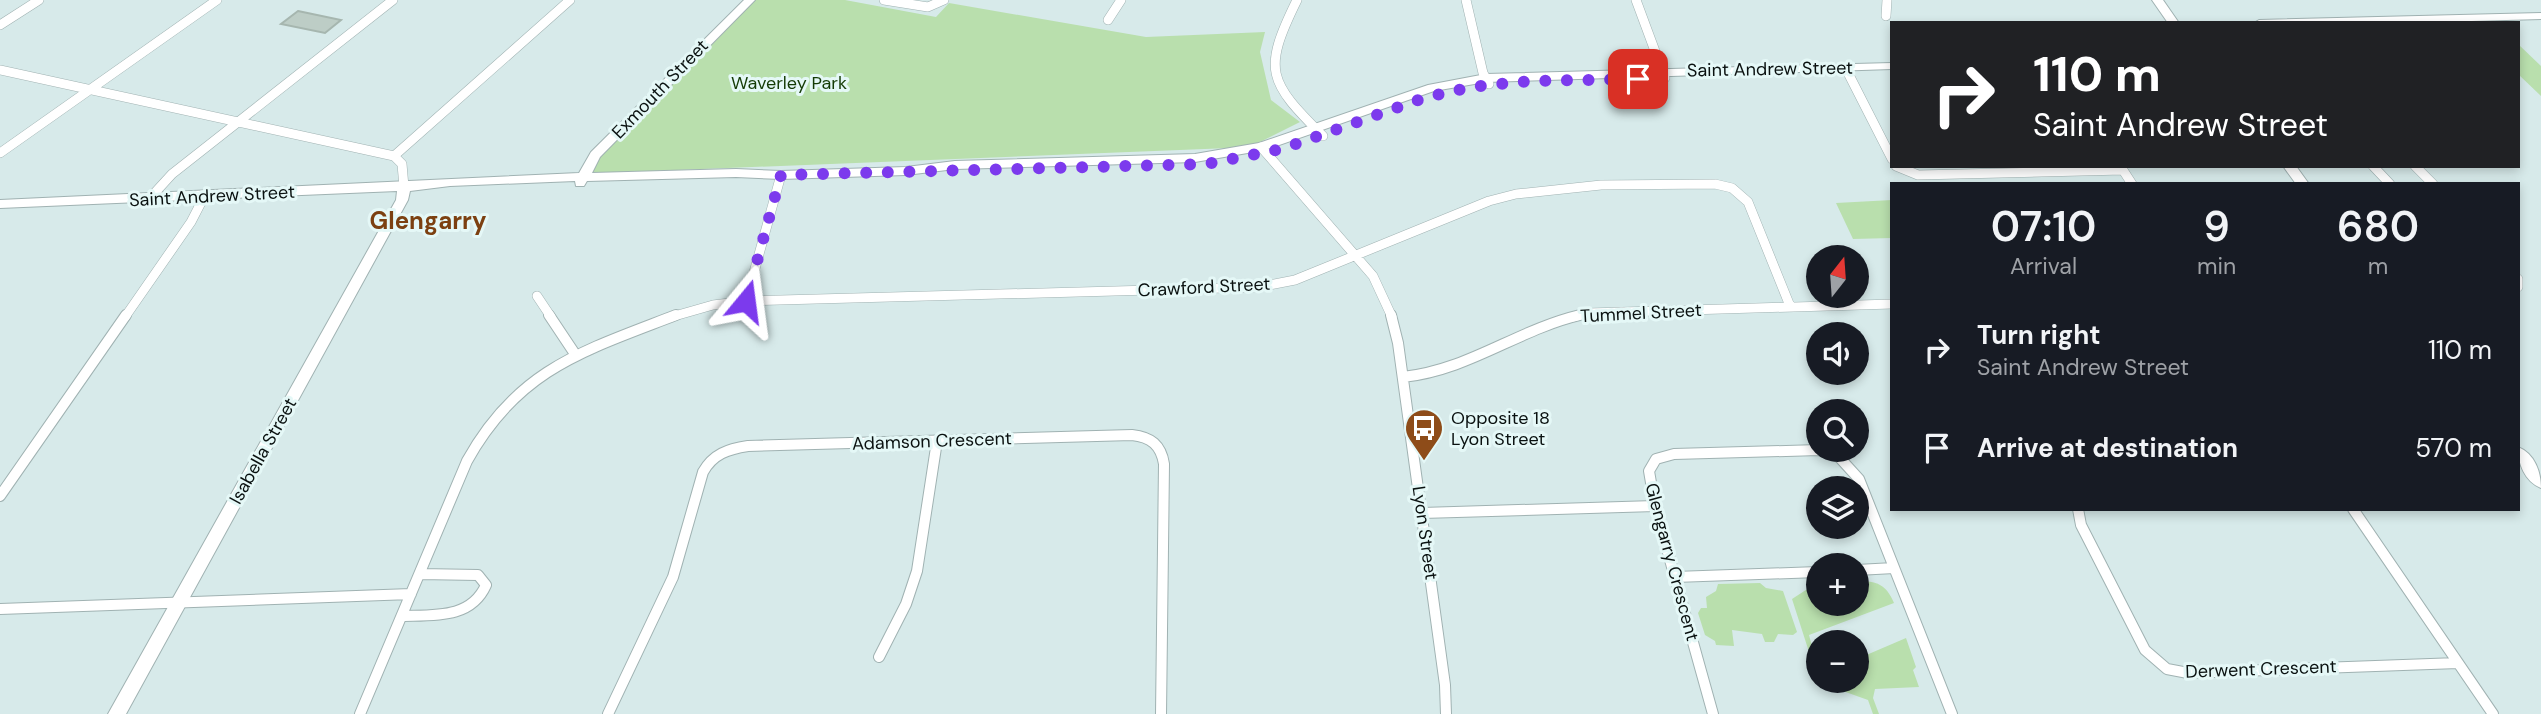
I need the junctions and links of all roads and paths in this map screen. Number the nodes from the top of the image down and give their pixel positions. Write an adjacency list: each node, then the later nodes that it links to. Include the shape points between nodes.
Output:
1 (40, 0): 19 (street)
2 (217, 0): 26 (street)
3 (393, 0): 27 (street)
4 (569, 0): 32 (street)
5 (750, 0): 39 (street, Exmouth Street, via 595,155)
6 (884, 0): 7 (street, via 933,6)
7 (944, 0)
8 (1121, 0): 16 (street)
9 (1297, 0): 28 (street, via 1276,41 1273,67 1280,89)
10 (1466, 0): 25 (street)
11 (1636, 0): 24 (street)
12 (1887, 0): 14 (street)
13 (2157, 0): 17 (street)
14 (1886, 16)
15 (2541, 16): 18 (street)
16 (1108, 20)
17 (2173, 21)
18 (2340, 21)
19 (0, 25)
20 (1890, 66): 22 (street, Saint Andrew Street)
21 (0, 71): 26 (street)
22 (1846, 71): 23 (street, Saint Andrew Street); 24 (street, Saint Andrew Street); 31 (street)
23 (1890, 73)
24 (1664, 75): 25 (street, Saint Andrew Street)
25 (1487, 81): 28 (street, Saint Andrew Street, via 1432,89)
26 (88, 91): 27 (street); 30 (street)
27 (236, 123): 32 (street); 45 (street, via 167,178)
28 (1320, 133): 29 (street, Saint Andrew Street)
29 (1263, 150): 38 (street, Saint Andrew Street, via 1173,166); 47 (street, Lyon Street)
30 (0, 153)
31 (1890, 155)
32 (394, 156): 43 (street, via 402,164)
33 (1899, 168): 34 (street, via 1918,175)
34 (2122, 168)
35 (2291, 168): 40 (street)
36 (2375, 168): 41 (street)
37 (2417, 168): 42 (street)
38 (781, 175): 39 (street, Saint Andrew Street, via 735,180); 49 (street)
39 (581, 181): 43 (street, Saint Andrew Street)
40 (2301, 182)
41 (2387, 182)
42 (2431, 182)
43 (404, 187): 44 (street, Saint Andrew Street); 68 (street, Isabella Street, via 402,200)
44 (205, 195): 45 (street, Saint Andrew Street); 57 (street, via 191,222)
45 (150, 198): 46 (street, Saint Andrew Street)
46 (0, 204)
47 (1356, 256): 49 (street, Crawford Street, via 1295,280 1250,288); 51 (street, Crawford Street, via 1489,201 1533,189 1724,185 1748,202); 53 (street, Lyon Street, via 1382,289 1389,306)
48 (537, 296): 52 (street)
49 (746, 301): 52 (street, Crawford Street, via 681,313)
50 (1890, 303): 51 (street, Tummel Street)
51 (1790, 306): 53 (street, Tummel Street, via 1577,315 1550,322 1440,373)
52 (575, 354): 65 (street, Crawford Street, via 527,385 491,421 467,461)
53 (1403, 377): 61 (street, Lyon Street)
54 (937, 441): 71 (street, via 917,571); 75 (street, Adamson Crescent, via 748,446 713,458 703,472 673,577); 76 (street, Adamson Crescent, via 1142,435 1156,442 1164,464)
55 (2520, 456): 56 (street)
56 (2541, 482)
57 (0, 496)
58 (1655, 506): 61 (street); 62 (street, Glengarry Crescent, via 1649,471 1664,455 1831,452 1859,479); 66 (street, Glengarry Crescent)
59 (2078, 511): 72 (street, Derwent Crescent, via 2081,525 2146,650 2167,669 2188,673)
60 (2354, 511): 72 (street)
61 (1422, 513): 77 (street, Lyon Street)
62 (1894, 568): 63 (street); 79 (street, Glengarry Crescent)
63 (1869, 569)
64 (1806, 572): 66 (street)
65 (420, 574): 67 (street, Crawford Street); 70 (street, via 478,575 486,585 480,599 462,611)
66 (1675, 577): 78 (street, Glengarry Crescent)
67 (411, 594): 68 (street); 70 (street, Crawford Street)
68 (179, 603): 69 (street); 73 (street, Isabella Street)
69 (0, 609)
70 (402, 616): 74 (street, Crawford Street)
71 (879, 657)
72 (2458, 663): 80 (street)
73 (117, 714)
74 (360, 714)
75 (608, 714)
76 (1161, 714)
77 (1447, 714)
78 (1713, 714)
79 (1952, 714)
80 (2493, 714)

